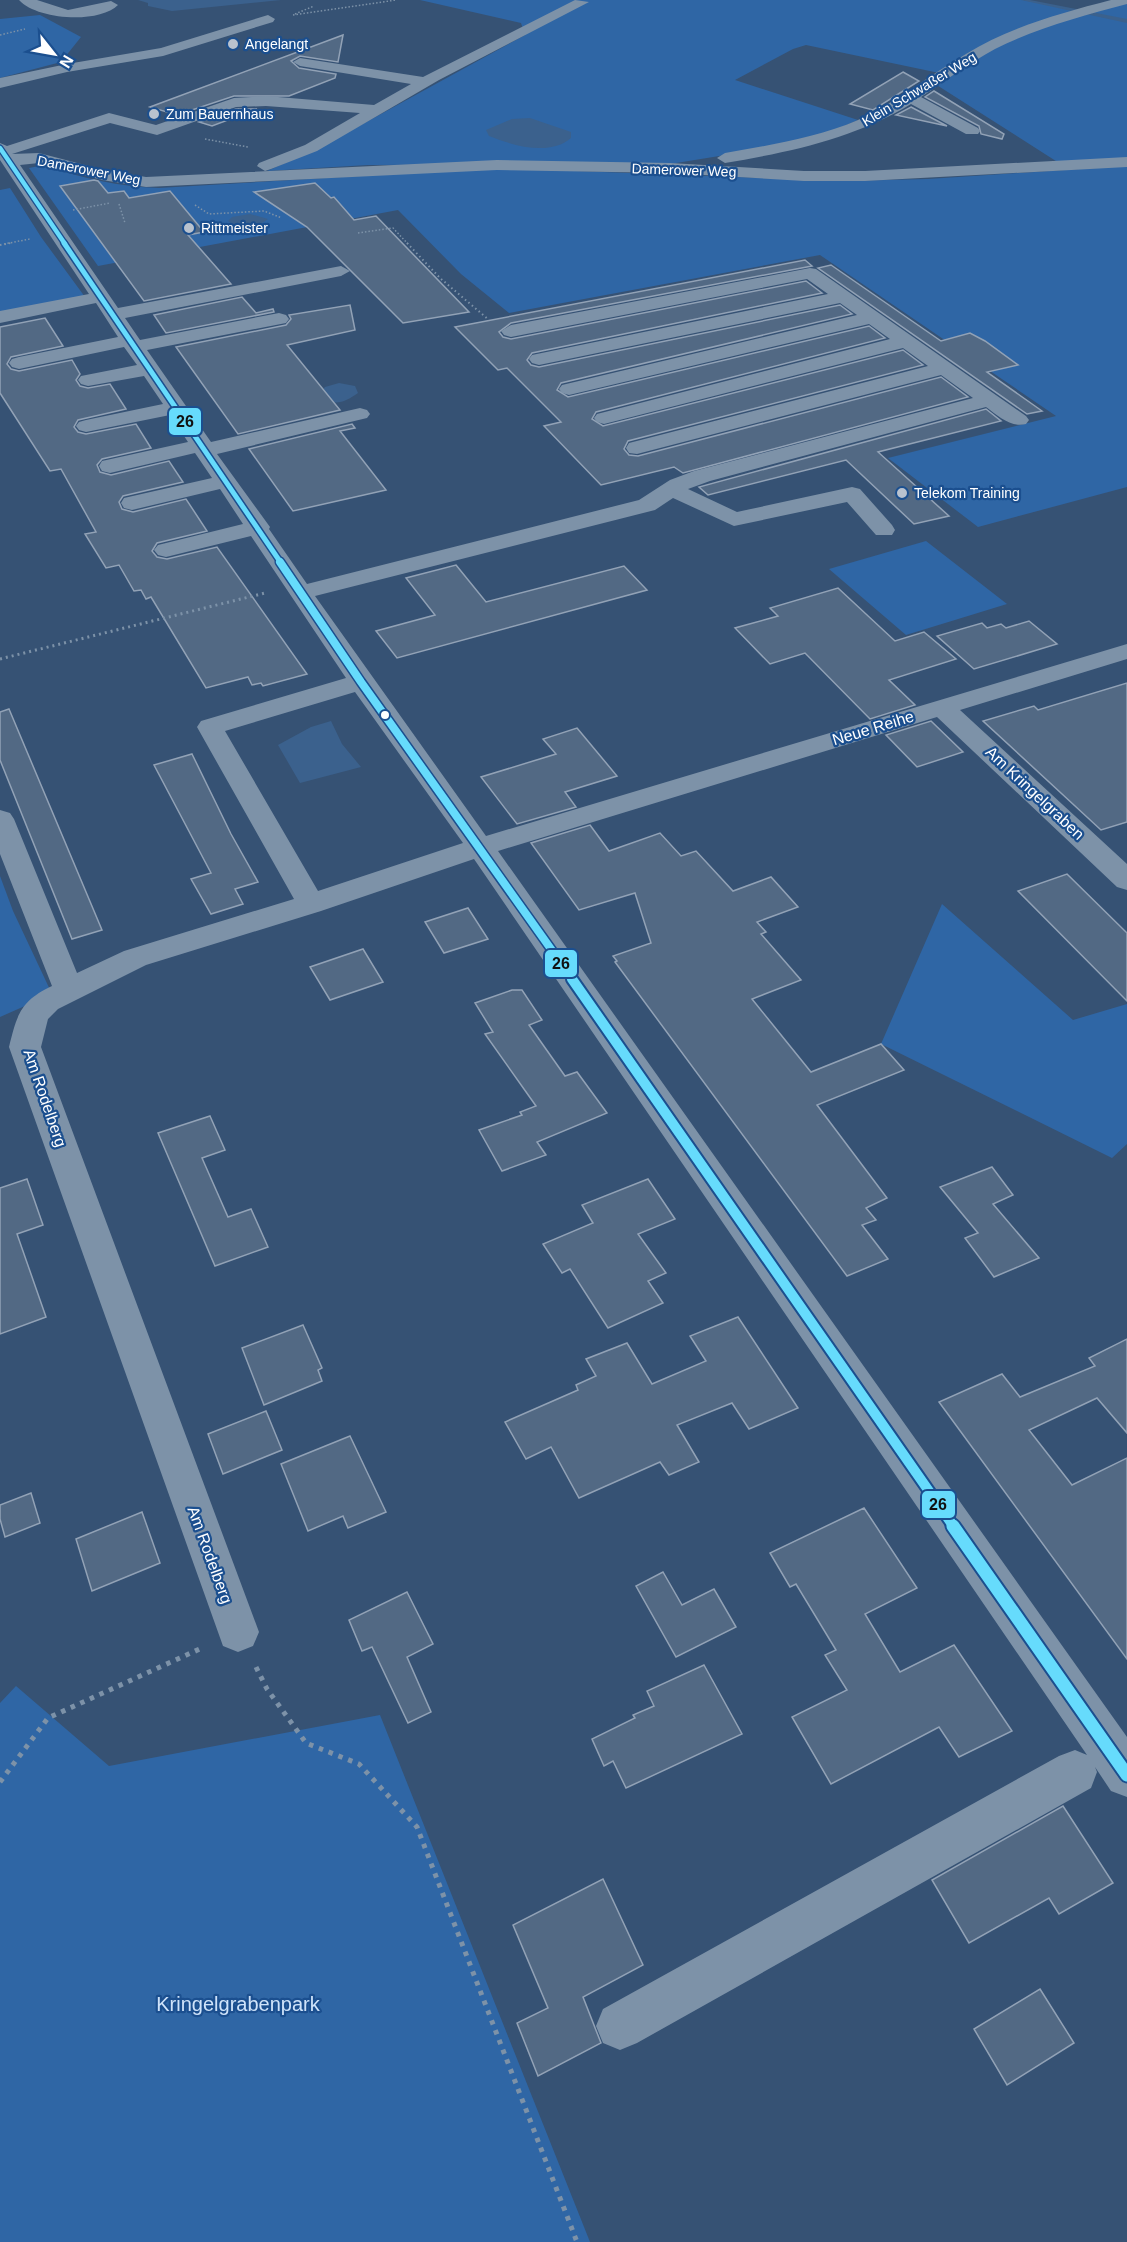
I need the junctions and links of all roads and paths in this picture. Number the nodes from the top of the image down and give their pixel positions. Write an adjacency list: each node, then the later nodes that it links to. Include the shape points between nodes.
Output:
1 (26, 0): 5 (street, via 46,11 72,16)
2 (396, 0): 6 (path, via 288,16)
3 (1127, 0): 12 (street, Klein Schwaßer Weg, via 1033,28 974,55)
4 (582, 2): 10 (street, Damerower Weg)
5 (111, 5)
6 (314, 6)
7 (268, 19): 11 (street, via 163,52)
8 (300, 62): 10 (street)
9 (344, 63): 10 (street)
10 (430, 80): 13 (street, Damerower Weg)
11 (0, 83)
12 (906, 98): 15 (street, via 921,102); 19 (street, Klein Schwaßer Weg, via 866,122 835,134 783,148)
13 (376, 110): 14 (street, via 243,102); 17 (street, Damerower Weg)
14 (157, 130): 16 (street, via 108,118); 17 (path)
15 (972, 131)
16 (4, 153): 23 (street, Damerower Weg, via 56,161 124,180); 31 (street)
17 (291, 156): 22 (street, Damerower Weg)
18 (1127, 162): 19 (street, Damerower Weg, via 865,176)
19 (670, 168): 20 (street, Damerower Weg, via 497,165)
20 (380, 169): 21 (street, Damerower Weg); 24 (street, via 383,182)
21 (276, 174): 22 (street, Damerower Weg); 23 (street, via 280,187 210,192)
22 (241, 176): 23 (street, Damerower Weg)
23 (207, 178)
24 (399, 183)
25 (69, 211): 26 (path, via 118,201)
26 (124, 223)
27 (358, 233): 37 (path, via 393,228 440,278 498,327)
28 (341, 271): 31 (street)
29 (843, 297): 30 (street, via 810,273); 33 (street); 36 (street)
30 (662, 301): 36 (street); 37 (street)
31 (106, 306): 32 (street); 38 (street)
32 (0, 317)
33 (873, 317): 39 (street); 40 (street)
34 (279, 319): 38 (street)
35 (226, 324): 38 (street)
36 (692, 326): 40 (street); 42 (street)
37 (511, 332): 42 (street)
38 (130, 341): 41 (street); 44 (street)
39 (906, 341): 43 (street); 46 (street)
40 (723, 352): 46 (street); 47 (street)
41 (19, 358)
42 (539, 358): 47 (street)
43 (944, 368): 48 (street); 53 (street)
44 (149, 369): 45 (street); 49 (street)
45 (88, 380)
46 (759, 380): 51 (street); 53 (street)
47 (569, 389): 51 (street)
48 (989, 400): 52 (street); 53 (street)
49 (176, 408): 54 (street); 55 (street)
50 (360, 414): 55 (street)
51 (604, 418): 56 (street)
52 (1019, 420)
53 (811, 425): 56 (street); 58 (street)
54 (86, 426)
55 (201, 445): 57 (street); 59 (street)
56 (638, 448): 58 (street)
57 (108, 463)
58 (666, 477): 62 (street, via 734,519 852,494); 64 (street, via 647,505)
59 (227, 481): 60 (street); 61 (street)
60 (132, 503)
61 (259, 528): 63 (street); 64 (street)
62 (884, 530)
63 (166, 550)
64 (301, 589): 66 (path); 67 (street)
65 (1127, 651): 68 (street, Neue Reihe)
66 (0, 659)
67 (361, 682): 70 (street); 72 (street, via 210,727)
68 (942, 707): 70 (street, Neue Reihe); 71 (street, Am Kringelgraben)
69 (0, 819): 73 (street, via 24,907)
70 (480, 847): 72 (street, Am Rodelberg); 77 (street)
71 (1127, 880)
72 (311, 904): 73 (street, Am Rodelberg, via 135,958)
73 (69, 988): 74 (street, Am Rodelberg, via 33,1015 24,1047)
74 (238, 1632): 78 (path, via 48,1718)
75 (267, 1689): 80 (path, via 306,1743 359,1764 417,1827)
76 (1075, 1772): 79 (street)
77 (1127, 1775)
78 (0, 1782)
79 (620, 2026)
80 (577, 2242)

